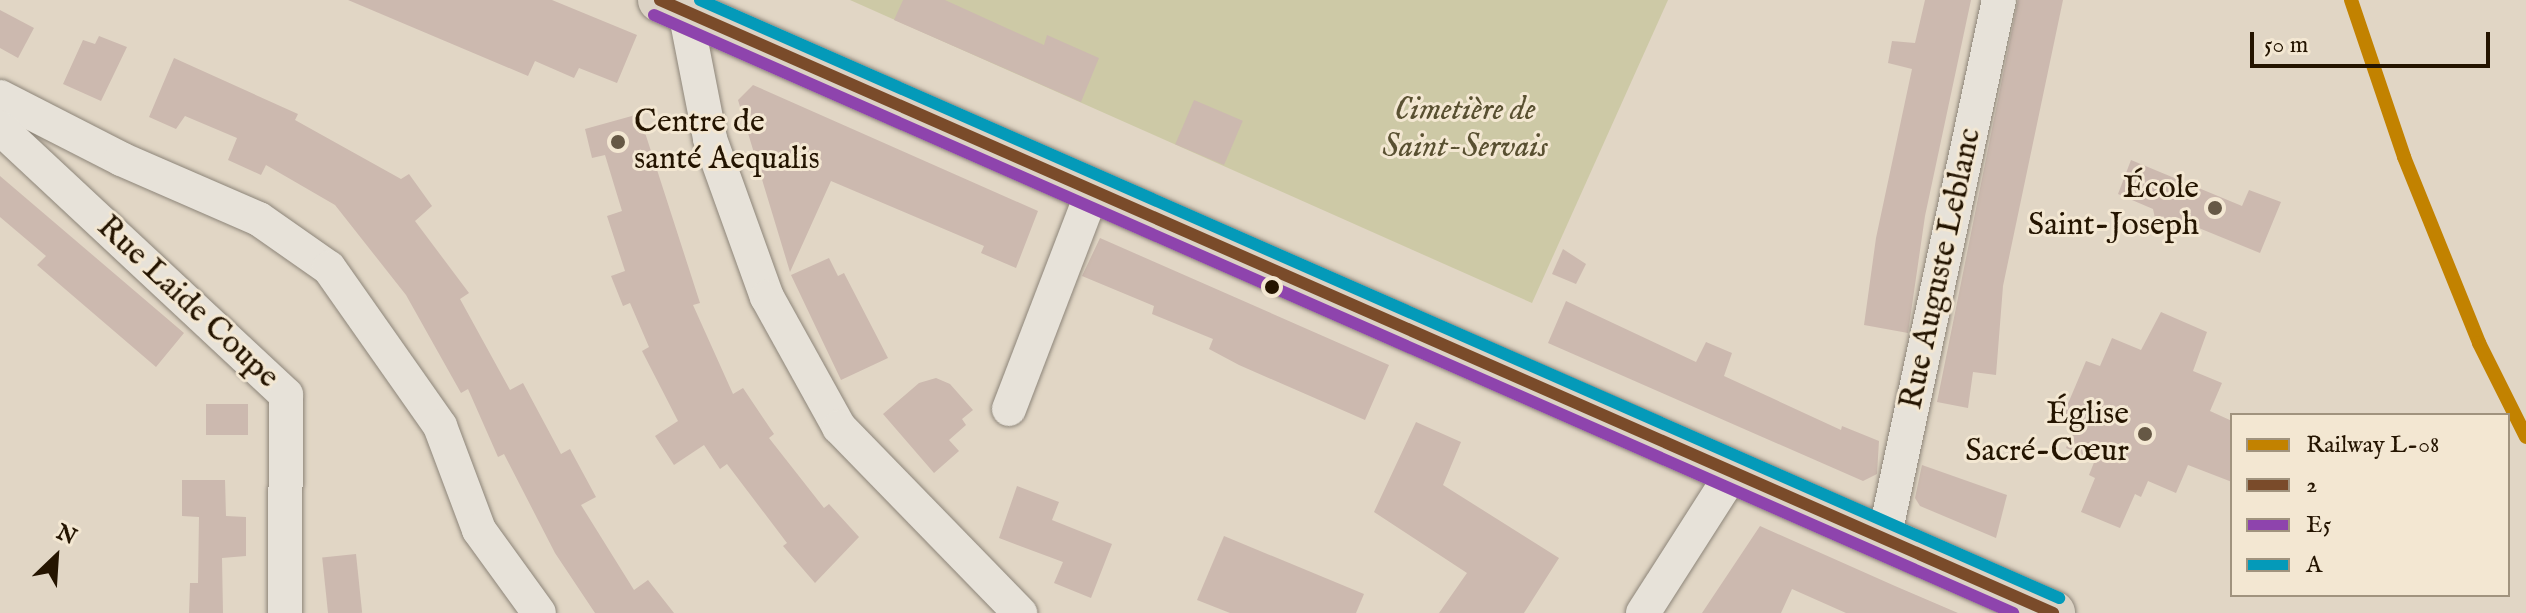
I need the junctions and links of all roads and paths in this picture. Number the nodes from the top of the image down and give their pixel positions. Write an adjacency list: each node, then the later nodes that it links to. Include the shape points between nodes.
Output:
1 (1999, 0): 8 (street, Rue Auguste Leblanc)
2 (673, 6): 5 (main road); 11 (street, via 710,139 767,297 839,427)
3 (0, 97): 10 (street, via 121,159 259,219 329,268 440,426 479,530)
4 (0, 128): 9 (street, Rue Laide Coupe, via 286,395)
5 (1093, 190): 6 (street); 7 (main road)
6 (1009, 409)
7 (1733, 472): 8 (main road); 12 (street)
8 (1884, 539): 13 (main road)
9 (285, 613)
10 (539, 613)
11 (1020, 613)
12 (1643, 613)
13 (2053, 613)

